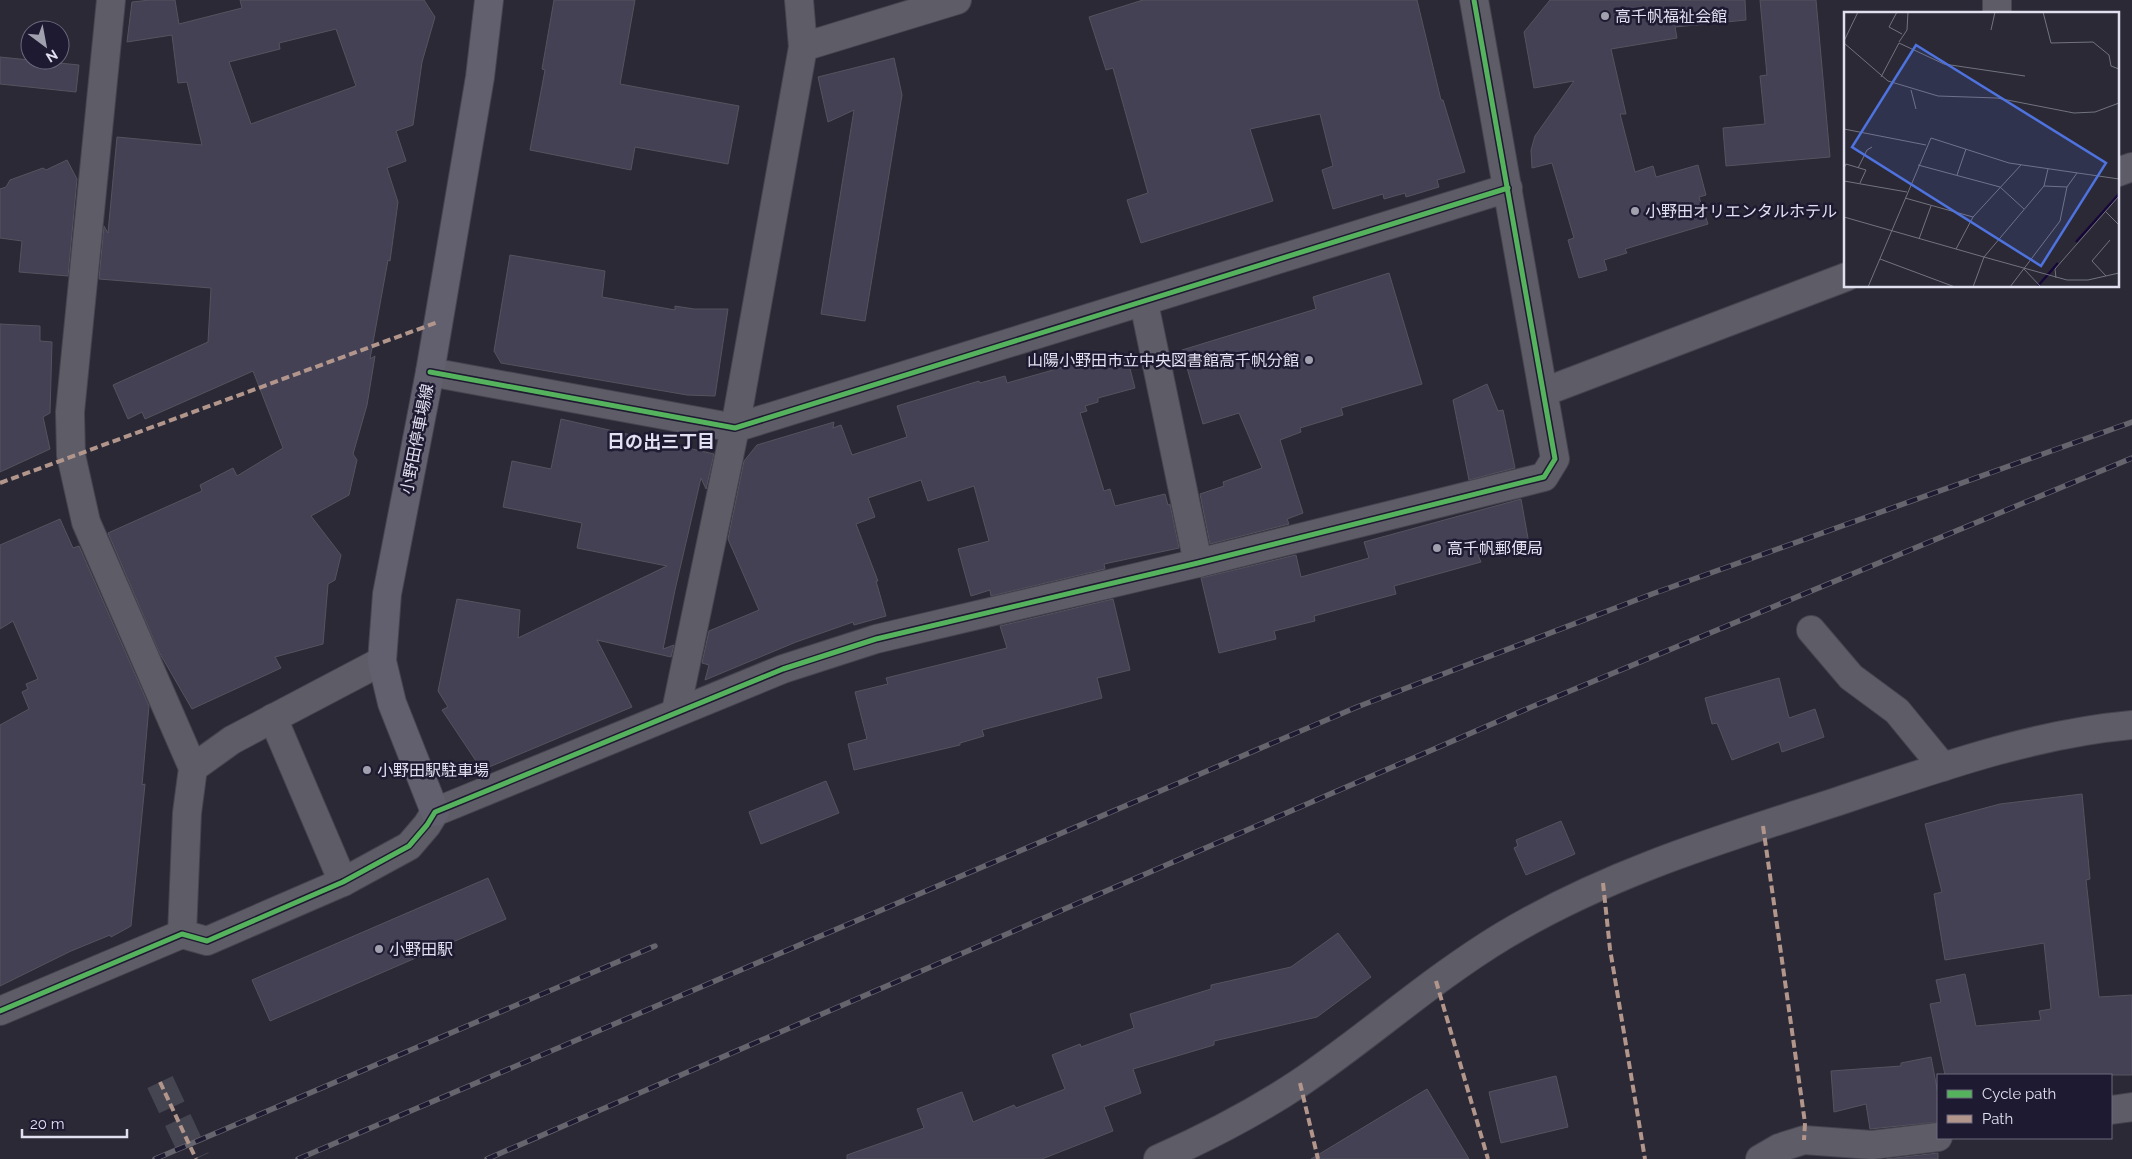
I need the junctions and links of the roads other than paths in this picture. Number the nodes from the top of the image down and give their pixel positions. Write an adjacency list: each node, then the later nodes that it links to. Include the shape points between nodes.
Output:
1 (111, 0): 22 (street, via 70,412 71,455 86,522)
2 (489, 0): 12 (main road, 小野田停車場線, via 480,77)
3 (799, 0): 6 (street)
4 (957, 0): 6 (street)
5 (1474, 0): 9 (street)
6 (803, 47): 14 (street)
7 (2132, 167): 8 (street)
8 (2120, 171)
9 (1508, 188): 11 (street); 13 (street)
10 (1844, 277): 13 (street)
11 (1144, 303): 14 (street); 15 (street)
12 (430, 372): 14 (street); 17 (main road, 小野田停車場線, via 387,594)
13 (1544, 392): 15 (street, via 1555,459 1544,477)
14 (735, 428): 18 (street)
15 (1198, 563): 18 (street, via 876,638 783,669)
16 (1811, 630): 21 (street, via 1850,677 1897,711)
17 (382, 661): 19 (street); 23 (main road, 小野田停車場線, via 392,703)
18 (676, 711): 23 (street)
19 (273, 718): 22 (street, via 232,740); 24 (street)
20 (2132, 725): 21 (street, via 2023,743)
21 (1943, 767): 30 (street, via 1696,847 1603,883 1504,936 1436,981 1300,1083 1208,1137)
22 (194, 768): 25 (street, via 187,813)
23 (435, 812): 24 (street, via 409,846)
24 (342, 882): 25 (street, via 207,941)
25 (182, 934): 26 (street)
26 (0, 1011)
27 (2132, 1107): 28 (street)
28 (2112, 1110)
29 (1937, 1137): 31 (street, via 1872,1145 1804,1140 1779,1148)
30 (1158, 1159)
31 (1760, 1159)

